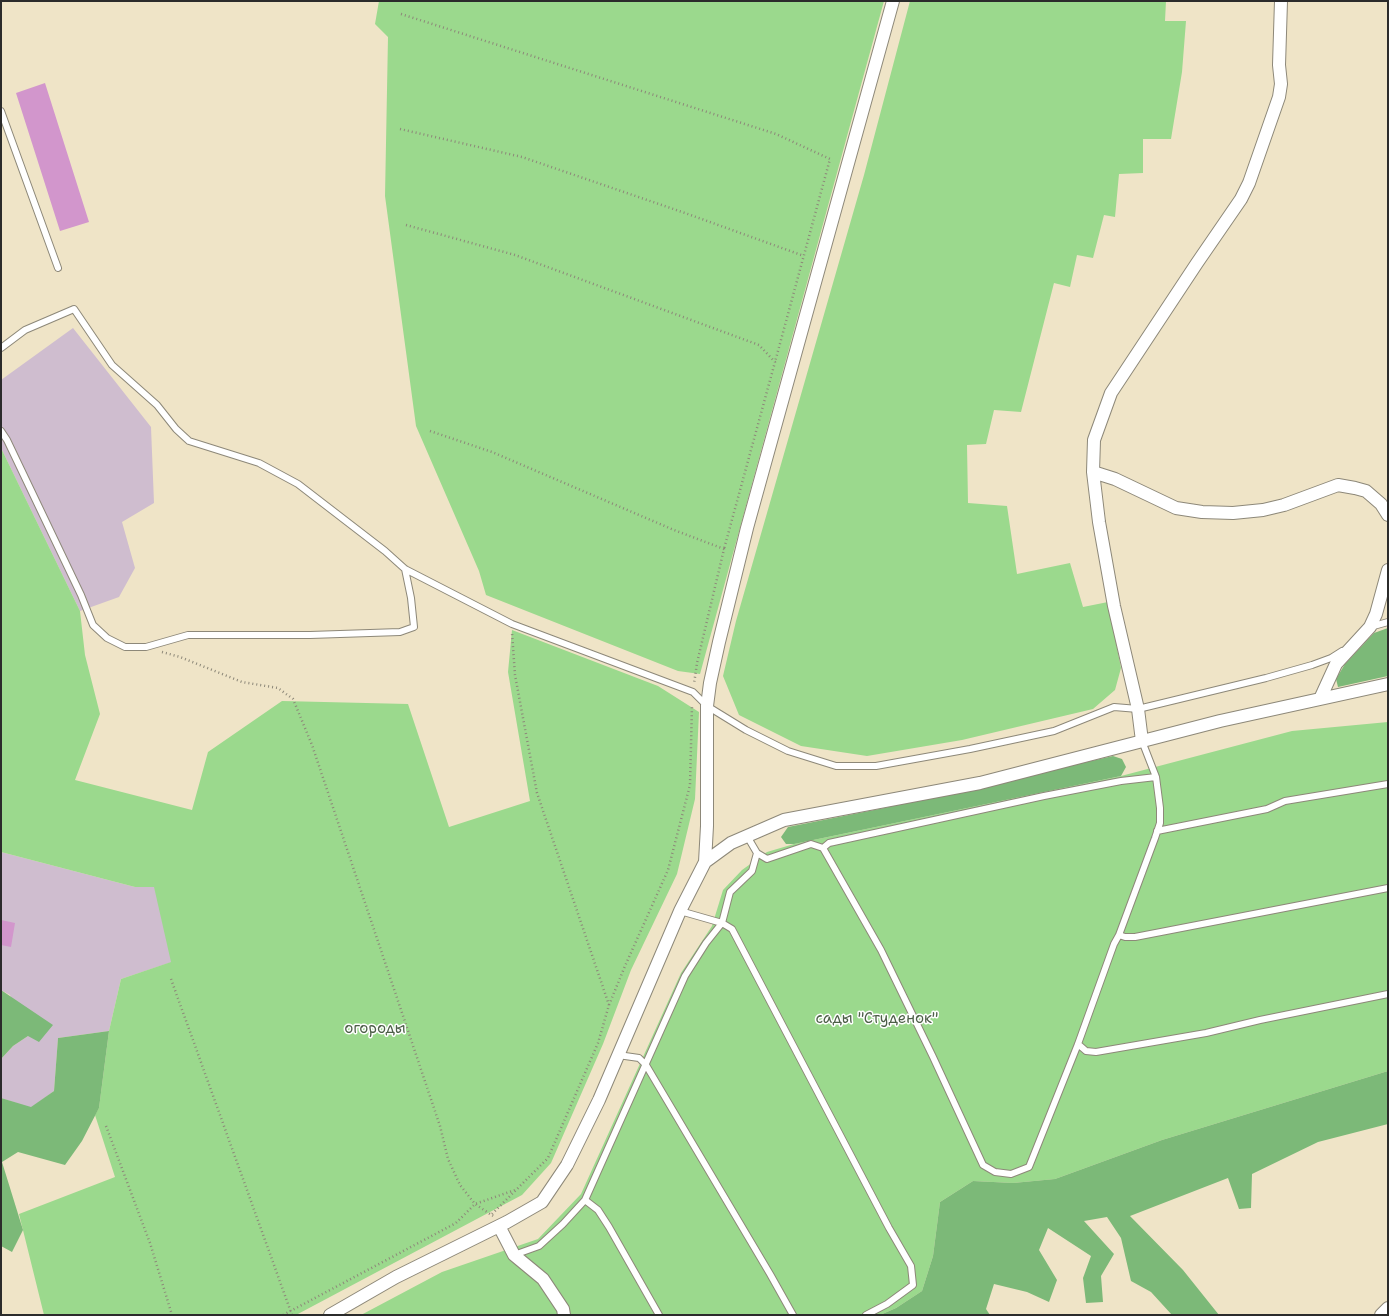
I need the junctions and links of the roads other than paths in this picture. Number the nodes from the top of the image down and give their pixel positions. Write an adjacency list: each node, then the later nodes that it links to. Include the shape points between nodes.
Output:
1 (894, 1): 16 (street, via 747,528 724,620)
2 (1281, 1): 7 (street, via 1279,97 1249,183 1111,393 1094,440)
3 (1, 111): 4 (lane)
4 (58, 268)
5 (1, 348): 9 (lane, via 25,330 74,309 112,365 156,405 189,441 259,463 298,484)
6 (1, 431): 9 (lane, via 82,595 93,625 107,638 125,647 146,647 188,634 310,635 400,632 414,627)
7 (1093, 472): 8 (street, via 1176,508 1202,512 1233,513 1270,508 1338,485 1366,491 1381,504); 17 (street, via 1114,606)
8 (1388, 515)
9 (405, 569): 16 (lane, via 512,624 693,692)
10 (1388, 570): 12 (street)
11 (1388, 622): 12 (lane)
12 (1370, 627): 13 (street)
13 (1352, 646): 15 (street, via 1336,664); 17 (lane, via 1312,665)
14 (1388, 684): 15 (street)
15 (1320, 699): 18 (street)
16 (707, 706): 17 (lane, via 746,730 788,751 836,766 876,766 970,749 1054,731 1114,707); 25 (street)
17 (1138, 709): 18 (street)
18 (1142, 741): 19 (lane); 22 (street, via 980,783 784,820)
19 (1156, 777): 21 (lane, via 1160,808); 23 (lane, via 1044,796 829,843)
20 (1388, 784): 21 (lane, via 1285,801 1267,809)
21 (1158, 831): 29 (lane)
22 (747, 836): 24 (lane); 25 (street, via 731,843)
23 (823, 848): 24 (lane, via 811,844 767,858); 31 (lane, via 881,950 983,1165 995,1172 1011,1174 1028,1167)
24 (757, 853): 28 (lane, via 752,871 730,892)
25 (705, 862): 27 (street)
26 (1388, 888): 29 (lane, via 1134,937)
27 (680, 911): 28 (lane); 32 (street)
28 (722, 923): 33 (lane, via 685,976); 42 (lane, via 732,929 911,1266 913,1285 887,1304)
29 (1119, 935): 31 (lane)
30 (1388, 994): 31 (lane, via 1206,1033 1096,1052 1086,1051)
31 (1078, 1044)
32 (618, 1055): 33 (lane, via 639,1058); 35 (street, via 567,1165 542,1202)
33 (646, 1065): 34 (lane); 41 (lane)
34 (585, 1200): 36 (lane, via 539,1246); 40 (lane, via 598,1210 609,1227)
35 (499, 1226): 36 (street); 38 (street, via 396,1277)
36 (514, 1255): 39 (street, via 543,1279 563,1309)
37 (1388, 1308): 43 (street)
38 (330, 1315)
39 (564, 1315)
40 (659, 1315)
41 (793, 1315)
42 (866, 1315)
43 (1381, 1315)

